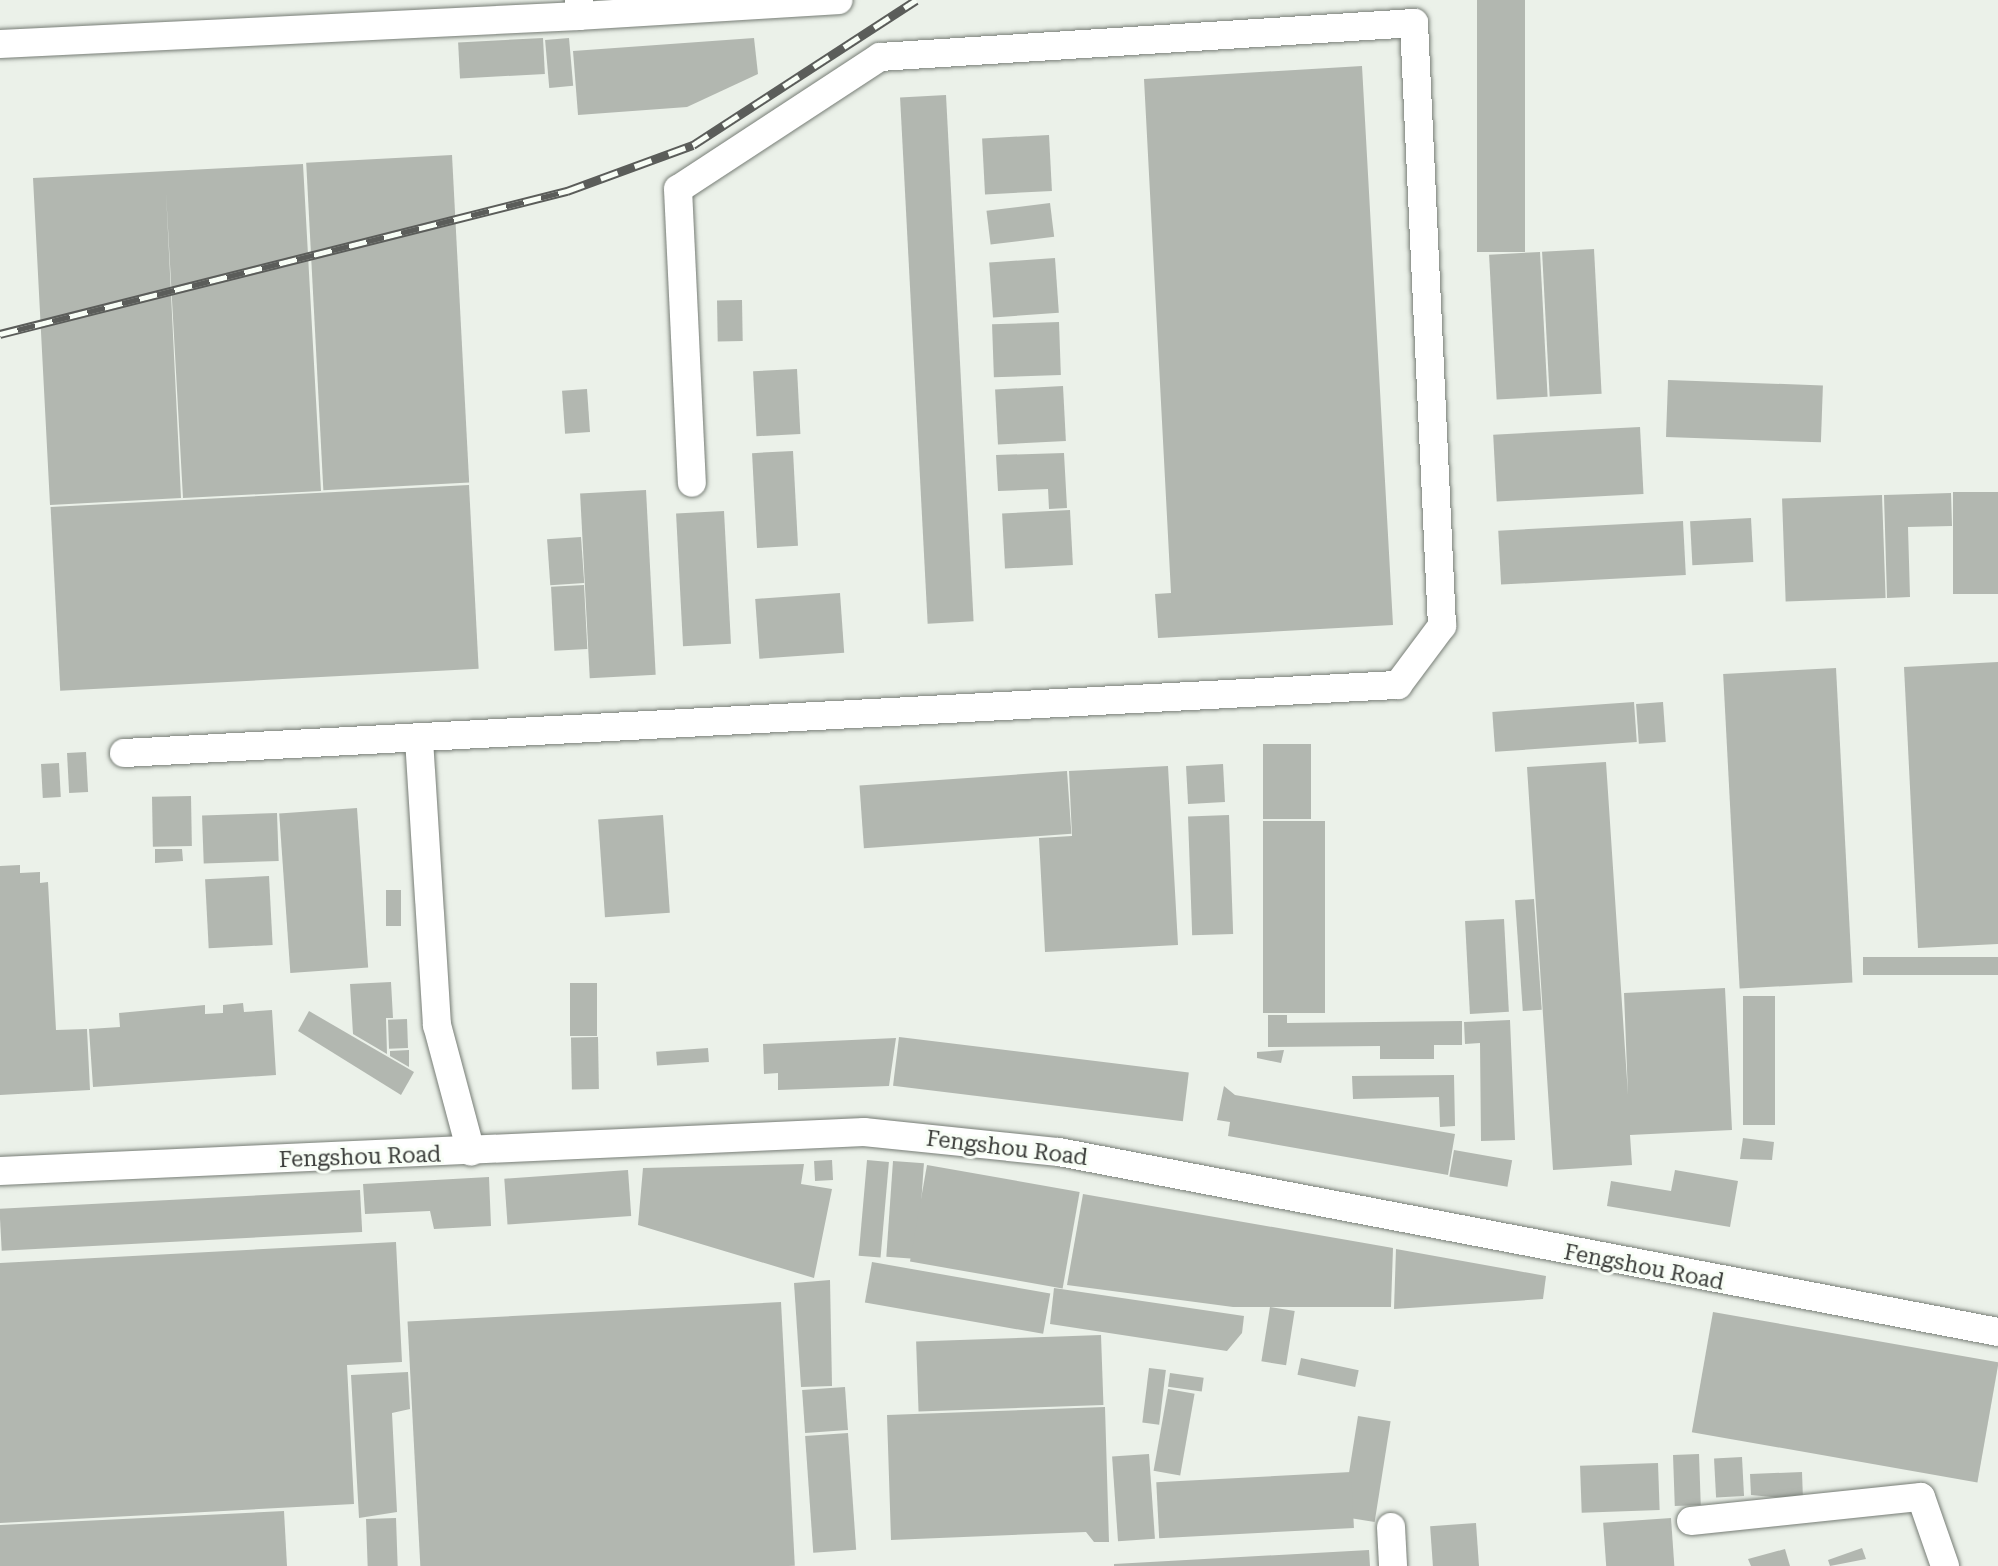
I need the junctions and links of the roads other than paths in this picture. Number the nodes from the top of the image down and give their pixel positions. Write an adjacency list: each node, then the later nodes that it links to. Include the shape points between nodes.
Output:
1 (839, 0): 2 (street)
2 (579, 8): 3 (street)
3 (0, 44)
4 (692, 483): 5 (street, via 678,189 880,57 1414,23 1442,626 1398,685)
5 (419, 739): 6 (street); 7 (street, via 437,1025)
6 (124, 753)
7 (471, 1152): 8 (street, Fengshou Road); 9 (street, Fengshou Road, via 864,1132 1059,1152)
8 (0, 1171)
9 (1998, 1332)
10 (1691, 1521): 13 (street, via 1921,1497)
11 (1391, 1527): 12 (street)
12 (1393, 1566)
13 (1945, 1566)

